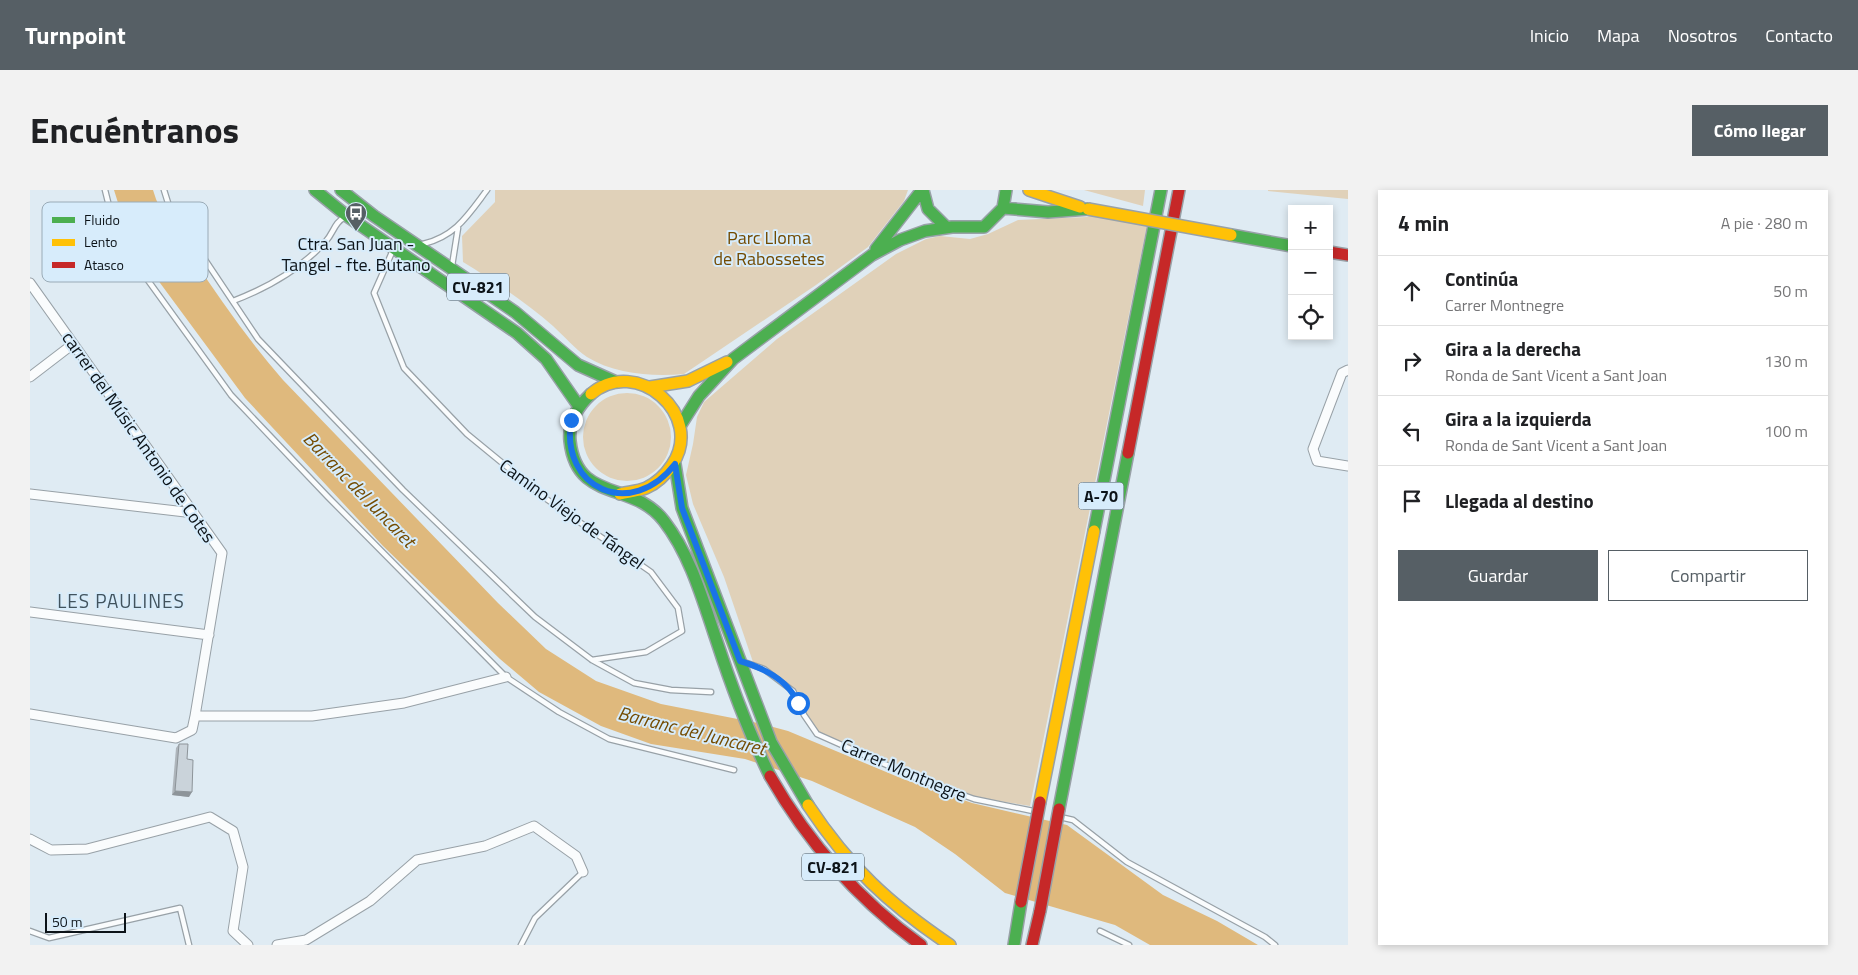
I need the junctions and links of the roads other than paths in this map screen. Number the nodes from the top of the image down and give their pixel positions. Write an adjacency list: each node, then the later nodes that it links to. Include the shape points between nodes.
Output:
1 (164, 190): 10 (lane)
2 (315, 190): 13 (main road, CV-821)
3 (341, 190): 17 (main road, CV-821)
4 (487, 190): 15 (lane)
5 (922, 190): 14 (main road, CV-821, via 928,209); 20 (main road, CV-821)
6 (1006, 190): 11 (main road)
7 (1029, 190): 12 (main road)
8 (1161, 190): 59 (main road, A-70, bridge)
9 (1179, 190): 60 (main road, A-70, bridge)
10 (168, 202)
11 (1003, 208): 12 (main road, via 1048,212); 14 (main road, CV-821, via 984,227)
12 (1088, 209): 16 (main road, bridge)
13 (347, 216): 18 (main road, CV-821); 26 (lane, via 337,222 327,240 296,267 263,290)
14 (946, 226): 20 (main road, CV-821, via 896,240)
15 (458, 228): 17 (lane, via 433,242); 23 (lane)
16 (1288, 245)
17 (416, 246): 23 (main road, CV-821)
18 (393, 248): 33 (main road, CV-821, via 517,333 546,359); 42 (lane, Camino Viejo de Tángel, via 374,293 404,368 467,434 523,481 651,572 678,608 682,631 646,652)
19 (1333, 253): 21 (main road)
20 (872, 254): 28 (main road, CV-821)
21 (1348, 256)
22 (208, 264): 26 (lane)
23 (452, 269): 31 (main road, CV-821, via 515,312 578,365)
24 (149, 282): 44 (lane, via 231,394)
25 (30, 283): 27 (street, carrer del Músic Antonio de Cotes)
26 (233, 301): 42 (lane, via 258,339 403,490 535,617)
27 (73, 344): 30 (street); 39 (street, carrer del Músic Antonio de Cotes)
28 (734, 359): 32 (main road, CV-821, via 688,381); 34 (main road, CV-821, via 699,396)
29 (1348, 370): 36 (street, via 1342,373 1313,450 1317,461)
30 (30, 377)
31 (616, 382): 32 (main road, CV-821); 33 (main road, CV-821, via 601,386)
32 (650, 387): 34 (main road, CV-821, via 674,410)
33 (578, 405): 38 (main road, CV-821, via 568,437 578,469 604,490)
34 (680, 426): 35 (main road, CV-821, via 682,439)
35 (675, 464): 38 (main road, CV-821, via 652,487); 43 (main road, CV-821, via 682,508)
36 (1348, 466)
37 (30, 494): 39 (street)
38 (620, 494): 57 (main road, CV-821, via 646,503 664,520 675,537 767,769 807,836 843,880 885,919)
39 (194, 513): 41 (street, carrer del Músic Antonio de Cotes, via 222,553)
40 (30, 612): 41 (street)
41 (209, 635): 47 (street, carrer del Músic Antonio de Cotes)
42 (592, 660): 45 (lane, via 634,683 671,690)
43 (740, 661): 58 (main road, CV-821, via 771,742 789,777 821,825 872,886); 62 (lane, Carrer Montnegre, via 764,669 793,691 817,734 916,778 974,799 1073,820 1127,862)
44 (506, 677): 47 (street, via 404,703 312,716); 48 (lane, via 559,712 609,739)
45 (711, 692)
46 (30, 714): 47 (street, via 176,738 192,730)
47 (195, 716)
48 (734, 770)
49 (30, 839): 54 (street, via 51,850 87,849 210,817 233,831 243,867 233,931)
50 (584, 872): 55 (street, via 576,856 534,826 485,846 417,860 354,911 306,940); 56 (lane, via 535,918)
51 (30, 931): 53 (lane, via 49,938 180,908)
52 (1100, 931): 61 (lane)
53 (190, 945)
54 (248, 945)
55 (277, 945)
56 (521, 945)
57 (921, 945)
58 (950, 945)
59 (1014, 945)
60 (1032, 945)
61 (1129, 945)
62 (1275, 945)

